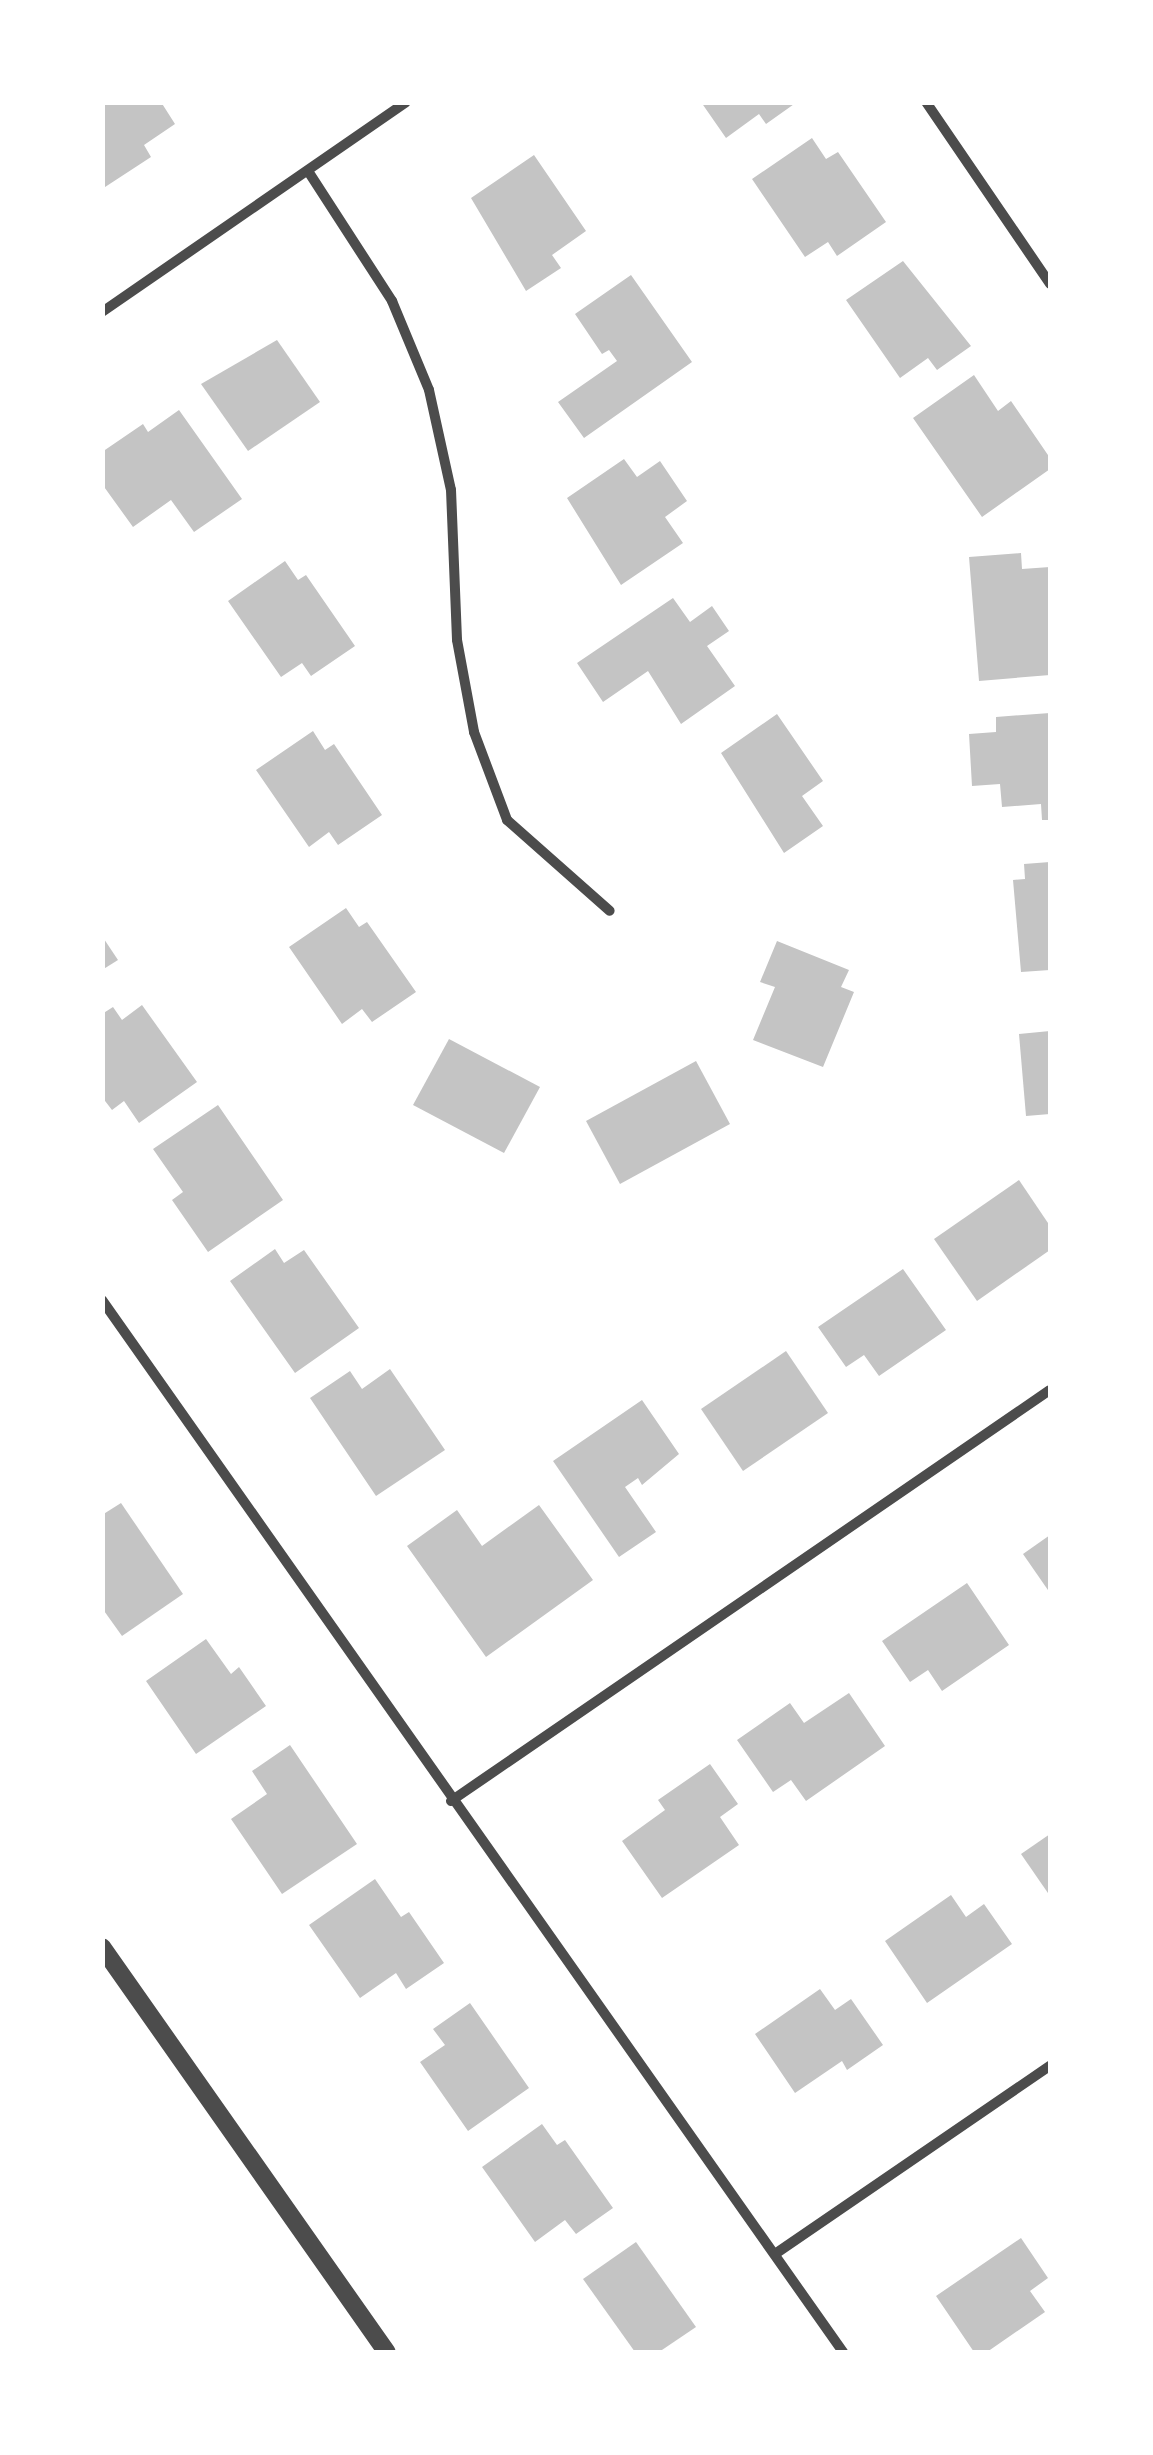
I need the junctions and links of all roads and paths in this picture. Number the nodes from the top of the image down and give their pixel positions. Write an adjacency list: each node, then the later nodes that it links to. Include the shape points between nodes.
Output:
1 (406, 102): 3 (street)
2 (926, 102): 4 (street)
3 (308, 171): 5 (street); 6 (street, via 392,301 429,390 451,490 458,640 468,695 508,820)
4 (1050, 284)
5 (102, 312)
6 (610, 911)
7 (102, 1300): 9 (street)
8 (1050, 1390): 9 (street)
9 (451, 1801): 12 (street)
10 (102, 1947): 13 (street)
11 (1050, 2066): 12 (street)
12 (775, 2254): 14 (street)
13 (387, 2352)
14 (842, 2352)

